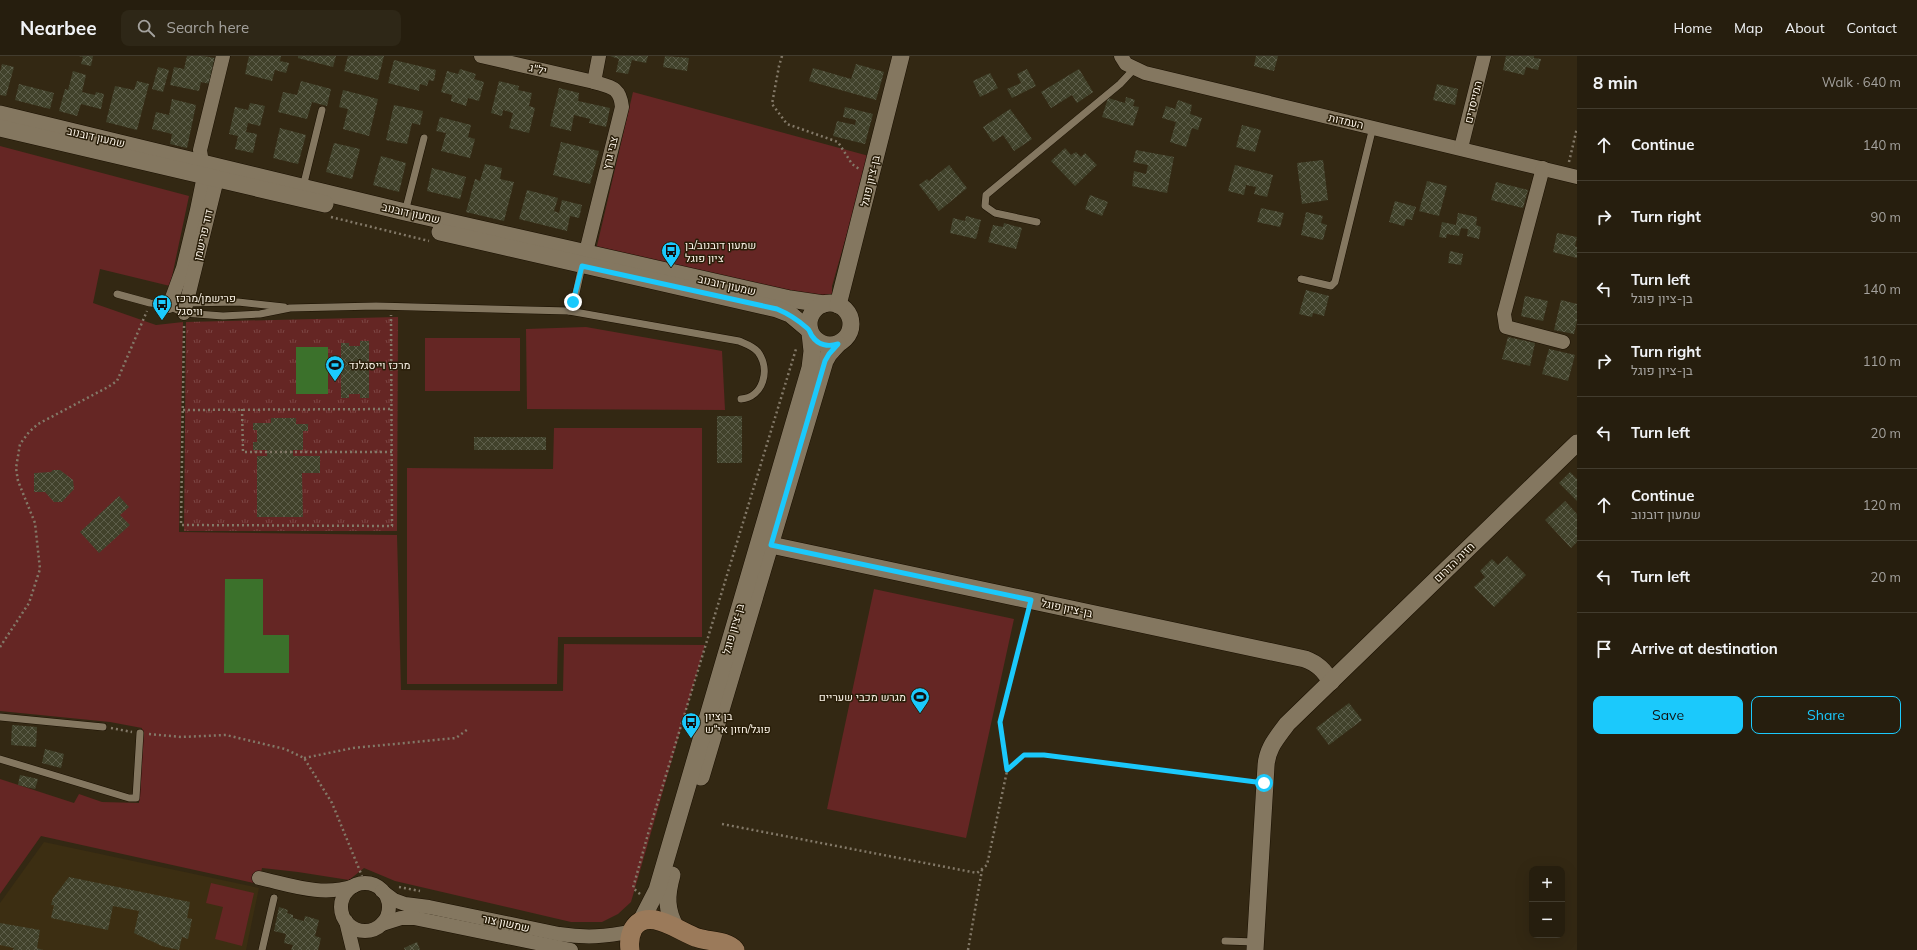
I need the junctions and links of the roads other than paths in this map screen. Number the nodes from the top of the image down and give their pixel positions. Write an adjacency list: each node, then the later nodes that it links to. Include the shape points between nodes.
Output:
1 (223, 56): 16 (street, דוד פרישמן, via 200,150)
2 (481, 56): 8 (street, יל"ג)
3 (600, 56): 8 (street)
4 (900, 56): 24 (street, בן-ציון פוגל, via 870,178)
5 (1121, 56): 7 (street, via 1126,64)
6 (1484, 56): 14 (street, המייסדים)
7 (1134, 69): 11 (street, העמדות); 20 (lane, via 1120,84 986,195 985,206 990,210)
8 (594, 82): 21 (street, צבי גרץ, via 617,91 621,97 622,107)
9 (322, 110): 18 (lane)
10 (0, 114): 16 (street, שמעון דובנוב)
11 (1372, 127): 14 (street, העמדות); 22 (lane, via 1335,282 1330,286)
12 (0, 128): 16 (street, שמעון דובנוב)
13 (424, 138): 19 (lane)
14 (1461, 148): 15 (street, העמדות)
15 (1543, 168): 17 (street, העמדות); 30 (street, via 1504,322 1506,328)
16 (207, 172): 18 (street, שמעון דובנוב); 21 (street, שמעון דובנוב); 25 (street, דוד פרישמן, via 183,268); 26 (street, דוד פרישמן)
17 (1571, 175)
18 (303, 187): 19 (street, שמעון דובנוב)
19 (404, 212): 21 (street, שמעון דובנוב)
20 (1037, 222)
21 (584, 259): 24 (street, שמעון דובנוב); 28 (lane); 29 (street, שמעון דובנוב, via 777,309 790,314)
22 (1301, 279)
23 (117, 294): 25 (lane)
24 (831, 305): 29 (street, via 812,313 809,319); 31 (street, via 848,315 851,324 846,337)
25 (169, 306): 26 (lane); 26 (lane)
26 (186, 308): 27 (lane, via 238,302); 27 (lane, via 200,316 236,316)
27 (290, 308): 28 (lane, via 391,306)
28 (569, 310): 32 (lane, via 739,341 751,346 763,362 762,385 749,398)
29 (810, 332): 31 (street, via 815,340 822,344); 47 (street, בן-ציון פוגל, via 810,368 654,900)
30 (1563, 342)
31 (838, 344): 34 (street, בן-ציון פוגל, via 825,361)
32 (741, 399)
33 (1577, 443): 35 (street, חזית הדרום)
34 (771, 545): 35 (street, בן-ציון פוגל, via 1305,659 1316,663); 48 (street, בן-ציון פוגל, via 668,888 668,911)
35 (1331, 682): 50 (street, חזית הדרום, via 1287,724 1272,743 1267,755)
36 (0, 717): 37 (lane)
37 (103, 727)
38 (140, 733): 39 (lane, via 136,798)
39 (0, 759)
40 (259, 878): 42 (street)
41 (361, 885): 42 (street); 43 (street, via 376,886); 45 (street, via 344,896 342,907)
42 (317, 891): 45 (street, via 333,901)
43 (382, 891): 46 (street, via 389,907 388,915); 47 (street, שמשון צור, via 405,904 565,935 603,937)
44 (274, 898): 52 (lane)
45 (345, 918): 46 (street, via 358,930 366,931); 53 (street)
46 (379, 926): 51 (street, שמשון צור, via 396,919 410,918); 54 (street)
47 (637, 926): 48 (main road, via 647,919 657,920); 56 (main road, via 630,939)
48 (676, 928): 57 (main road, via 698,938 724,943)
49 (1225, 941): 50 (lane)
50 (1256, 946)
51 (542, 947): 55 (street, שמשון צור)
52 (262, 950)
53 (353, 950)
54 (359, 950)
55 (571, 950)
56 (630, 950)
57 (735, 950)

